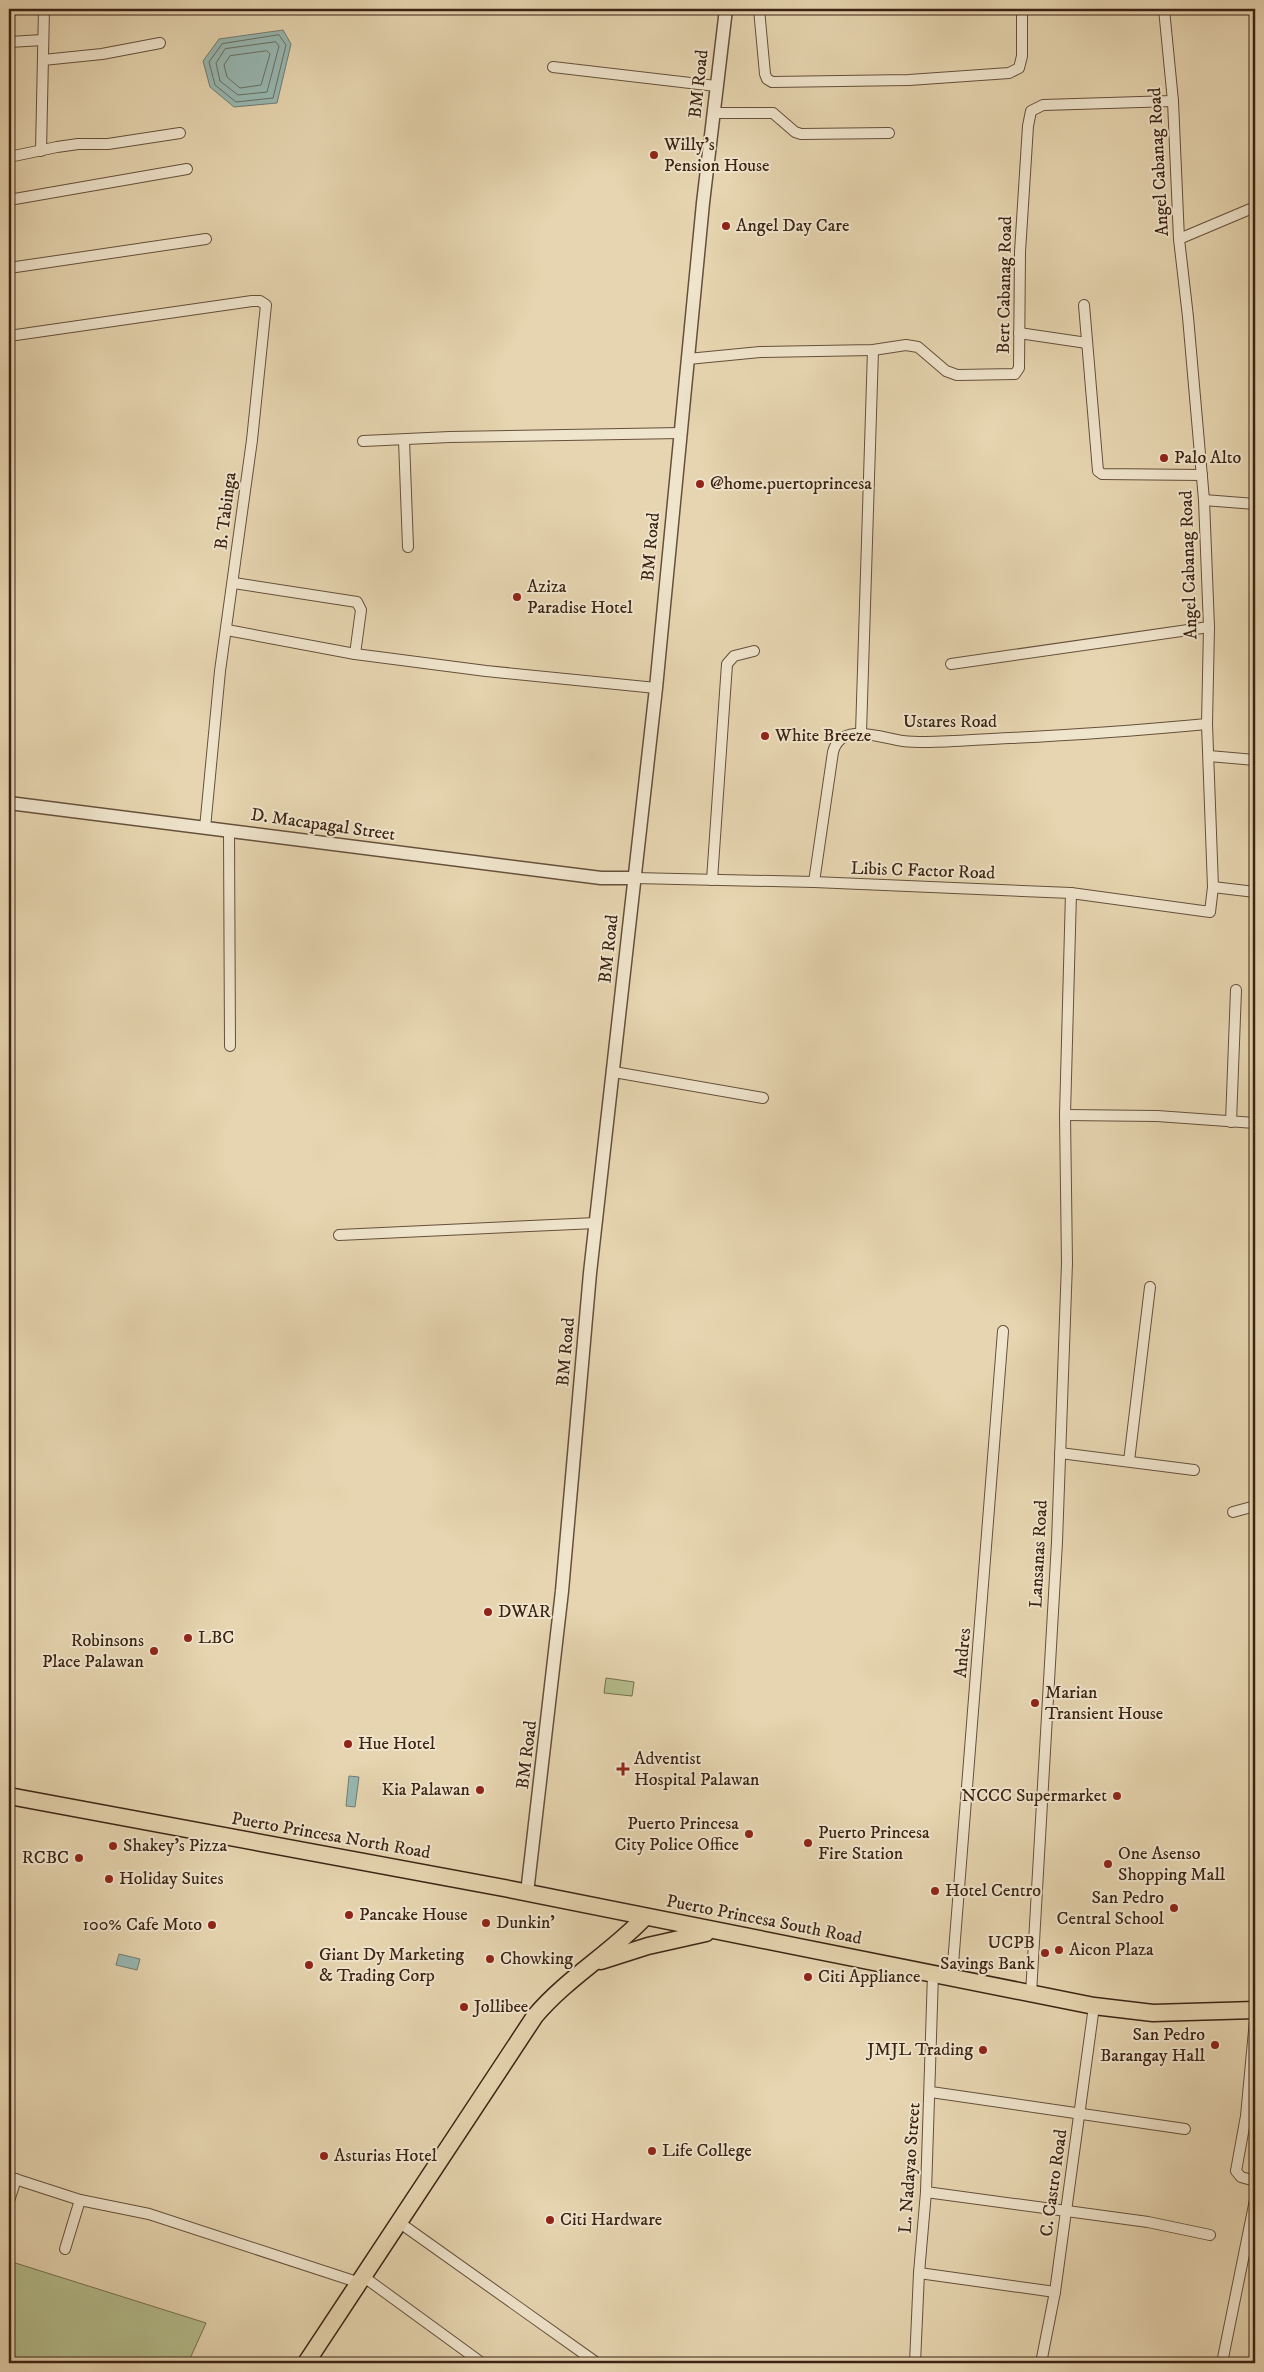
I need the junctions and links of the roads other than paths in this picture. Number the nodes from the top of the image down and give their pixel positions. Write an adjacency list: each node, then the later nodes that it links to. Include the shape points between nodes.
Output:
1 (44, 9): 6 (street)
2 (726, 9): 11 (street, BM Road)
3 (759, 9): 4 (street, via 765,74 772,82 909,80 1009,72 1019,68 1022,56)
4 (1022, 9)
5 (1164, 9): 12 (street, Angel Cabanag Road)
6 (43, 40): 7 (street); 9 (street)
7 (9, 42)
8 (160, 43): 9 (street)
9 (44, 60): 16 (street)
10 (553, 68): 11 (street)
11 (716, 86): 13 (street, BM Road)
12 (1172, 102): 22 (street, Angel Cabanag Road); 25 (street, Bert Cabanag Road, via 1043,105 1031,112 1020,252)
13 (714, 114): 15 (street, via 773,113 801,134); 29 (street, BM Road)
14 (180, 133): 16 (street, via 108,144 57,146)
15 (889, 133)
16 (41, 151): 17 (street)
17 (9, 158)
18 (187, 169): 19 (street)
19 (9, 200)
20 (1255, 207): 22 (street)
21 (206, 239): 23 (street)
22 (1179, 239): 33 (street, Angel Cabanag Road)
23 (9, 268)
24 (1084, 305): 27 (street)
25 (1019, 333): 27 (street); 28 (street, Bert Cabanag Road, via 1020,368 1013,375 957,375 946,371 914,346)
26 (9, 336): 37 (street, B. Tabinga, via 252,301 266,305)
27 (1087, 343): 33 (street, via 1098,471 1102,474)
28 (873, 350): 29 (street, Bert Cabanag Road, via 760,352); 45 (street)
29 (688, 359): 30 (street, BM Road)
30 (680, 433): 31 (street); 43 (street, BM Road)
31 (404, 440): 32 (street); 36 (street)
32 (363, 441)
33 (1202, 475): 34 (street, Angel Cabanag Road)
34 (1204, 500): 35 (street); 38 (street, Angel Cabanag Road)
35 (1255, 504)
36 (408, 547)
37 (234, 583): 39 (street, B. Tabinga); 41 (street, via 357,602 361,610)
38 (1208, 627): 42 (street); 44 (street, Angel Cabanag Road)
39 (227, 630): 41 (street); 49 (street, B. Tabinga)
40 (754, 651): 52 (street, via 734,656 727,664)
41 (355, 654): 43 (street)
42 (951, 664)
43 (656, 688): 51 (street, BM Road)
44 (1208, 724): 45 (street, Ustares Road, via 931,742 902,741); 46 (street, Angel Cabanag Road)
45 (861, 733): 53 (street, via 840,739 836,744)
46 (1209, 756): 47 (street); 54 (street, Angel Cabanag Road)
47 (1255, 760)
48 (9, 803): 49 (street, D. Macapagal Street)
49 (205, 828): 50 (street, D. Macapagal Street)
50 (229, 830): 51 (street, D. Macapagal Street, via 601,878); 59 (street)
51 (634, 878): 52 (street, Libis C Factor Road); 60 (street, BM Road)
52 (712, 880): 53 (street, Libis C Factor Road)
53 (814, 882): 56 (street, Libis C Factor Road)
54 (1213, 887): 55 (street); 57 (street, Angel Cabanag Road)
55 (1255, 892)
56 (1071, 893): 57 (street, Libis C Factor Road); 62 (street, Lansanas Road)
57 (1210, 912)
58 (1236, 990): 63 (street)
59 (230, 1046)
60 (614, 1072): 61 (street); 65 (street, BM Road)
61 (763, 1098)
62 (1066, 1115): 63 (street, via 1157,1116); 69 (street, Lansanas Road, via 1067,1263)
63 (1231, 1122): 64 (street)
64 (1255, 1123)
65 (596, 1222): 66 (street); 75 (street, BM Road, via 562,1591)
66 (340, 1235)
67 (1150, 1287): 70 (street)
68 (1004, 1331): 80 (street, Andres)
69 (1060, 1453): 70 (street); 81 (street, Lansanas Road)
70 (1130, 1461): 71 (street)
71 (1194, 1470)
72 (1255, 1506): 73 (street)
73 (1234, 1512)
74 (9, 1796): 75 (main road, Puerto Princesa North Road)
75 (527, 1893): 76 (main road, Puerto Princesa North Road)
76 (645, 1917): 77 (main road, Puerto Princesa South Road); 78 (main road, Puerto Princesa South Road, via 629,1935)
77 (713, 1931): 78 (main road); 79 (main road, Puerto Princesa South Road)
78 (591, 1964): 95 (main road, Puerto Princesa South Road, via 550,1998 535,2016)
79 (933, 1974): 80 (main road, Puerto Princesa South Road); 85 (street, L. Nadayao Street)
80 (952, 1978): 81 (main road, Puerto Princesa South Road)
81 (1031, 1994): 82 (main road, Puerto Princesa South Road)
82 (1094, 2006): 83 (main road, Puerto Princesa South Road, via 1153,2012); 86 (street, C. Castro Road)
83 (1255, 2010)
84 (1255, 2020): 89 (street, via 1246,2116 1236,2171 1241,2177)
85 (931, 2092): 86 (street); 90 (street, L. Nadayao Street)
86 (1080, 2113): 87 (street); 94 (street, C. Castro Road)
87 (1185, 2129)
88 (12, 2178): 91 (street); 92 (street)
89 (1255, 2181)
90 (926, 2192): 94 (street); 99 (street, L. Nadayao Street)
91 (9, 2200)
92 (80, 2200): 98 (street); 100 (street, via 153,2215)
93 (1255, 2200): 97 (street)
94 (1066, 2210): 96 (street, via 1171,2225); 101 (street, C. Castro Road)
95 (400, 2223): 100 (main road, Puerto Princesa South Road); 105 (street)
96 (1210, 2235)
97 (1252, 2237): 102 (street)
98 (65, 2249)
99 (919, 2273): 101 (street); 106 (street, L. Nadayao Street)
100 (362, 2280): 103 (main road, Puerto Princesa South Road); 104 (street)
101 (1055, 2292): 107 (street, C. Castro Road)
102 (1222, 2358)
103 (306, 2363)
104 (482, 2363)
105 (597, 2363)
106 (915, 2363)
107 (1041, 2363)

